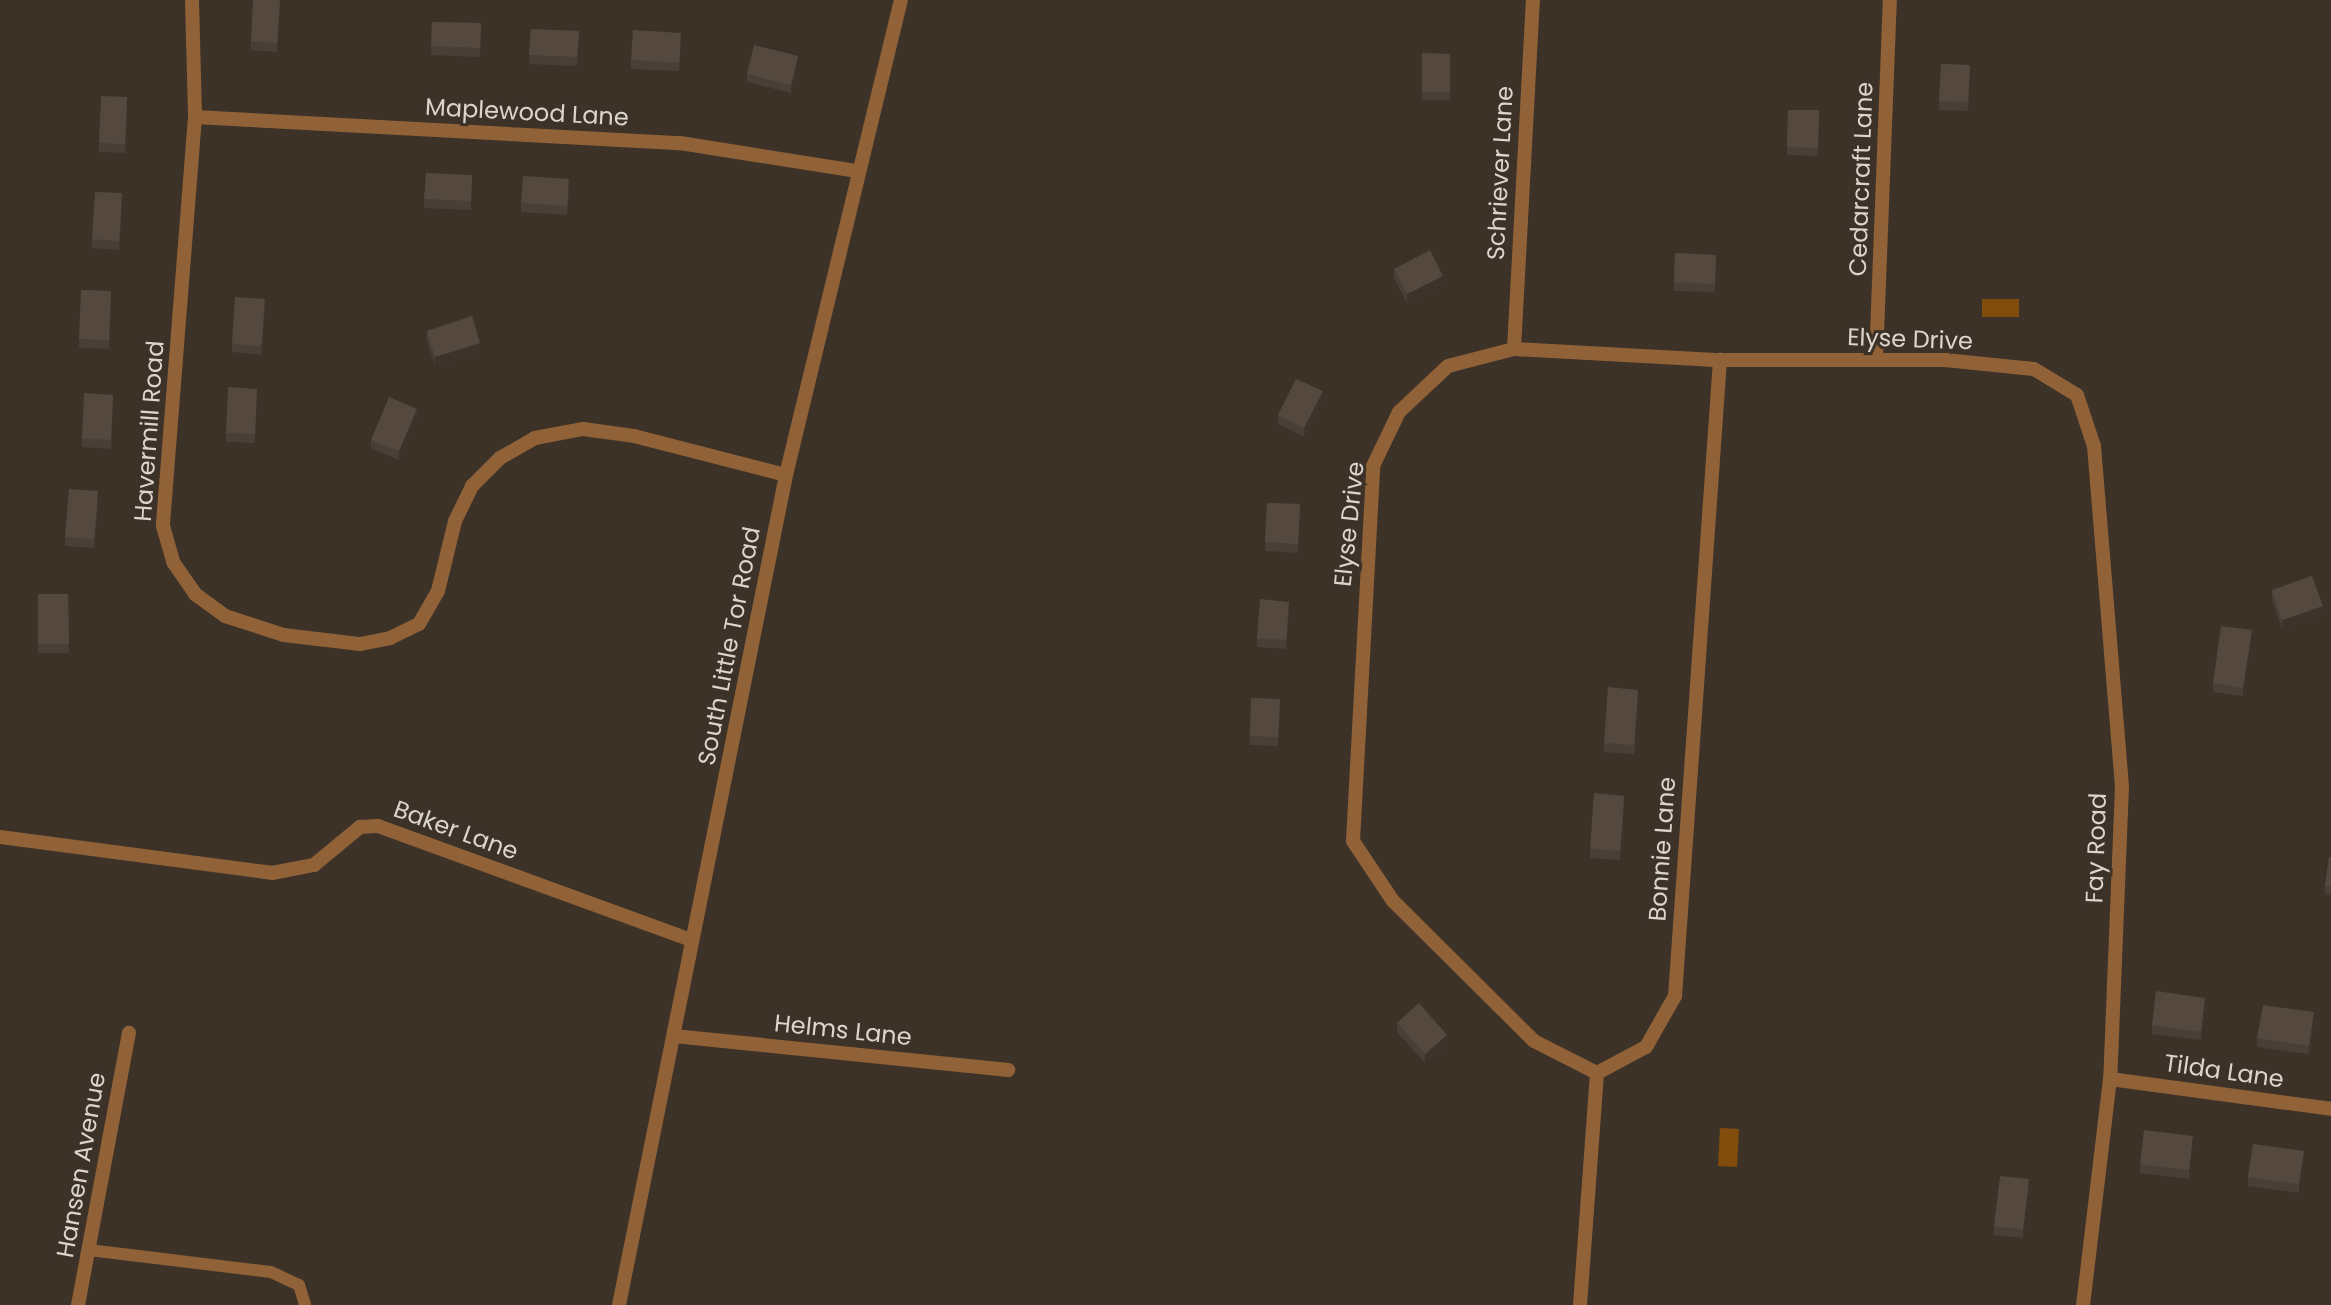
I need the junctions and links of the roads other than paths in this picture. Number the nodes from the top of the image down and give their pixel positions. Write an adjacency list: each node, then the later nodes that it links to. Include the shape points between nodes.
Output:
1 (192, 0): 5 (street, Havermill Road)
2 (901, 0): 6 (street, South Little Tor Road)
3 (1533, 0): 7 (street, Schriever Lane)
4 (1890, 0): 9 (street, Cedarcraft Lane)
5 (195, 117): 6 (street, Maplewood Lane, via 680,143); 11 (street, Havermill Road, via 163,526 173,562 195,594 225,616 284,635 360,643 419,624 438,591 455,521 472,486 499,458 535,438 583,429 635,436)
6 (856, 171): 11 (street, South Little Tor Road)
7 (1514, 349): 8 (street, Elyse Drive); 17 (street, Elyse Drive, via 1448,366 1399,412 1373,466 1353,841 1393,901 1534,1041)
8 (1720, 360): 9 (street, Elyse Drive); 17 (street, Bonnie Lane, via 1675,996 1646,1047)
9 (1876, 360): 10 (street, Elyse Drive, via 2034,369)
10 (2077, 394): 18 (street, Fay Road, via 2094,446 2122,786)
11 (786, 475): 13 (street, South Little Tor Road)
12 (0, 837): 13 (street, Baker Lane, via 272,873 314,865 360,827 378,826)
13 (692, 940): 15 (street, South Little Tor Road)
14 (129, 1033): 20 (street, Hansen Avenue)
15 (674, 1036): 16 (street, Helms Lane); 23 (street, South Little Tor Road)
16 (1008, 1070)
17 (1597, 1073): 24 (street)
18 (2110, 1079): 19 (street, Tilda Lane); 25 (street, Fay Road)
19 (2331, 1109)
20 (89, 1250): 21 (street, Hansen Avenue); 22 (lane, via 271,1272 299,1285)
21 (78, 1305)
22 (305, 1305)
23 (619, 1305)
24 (1580, 1305)
25 (2083, 1305)

